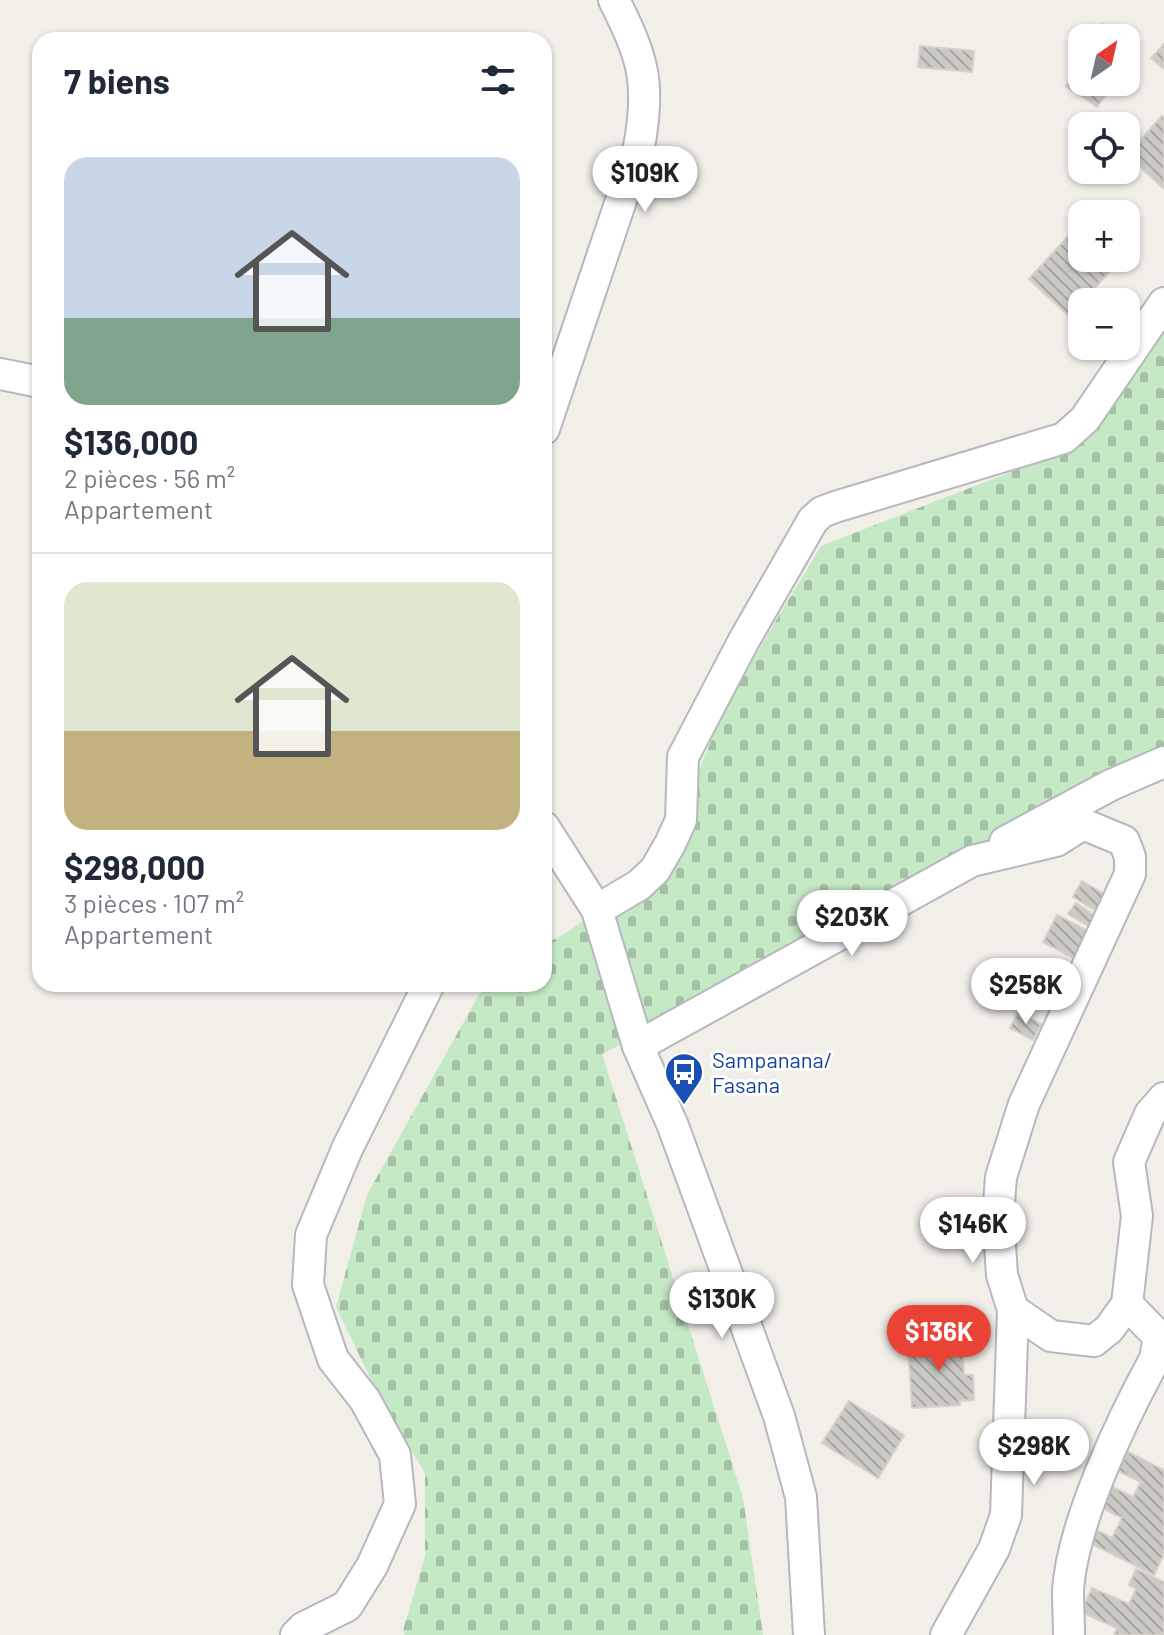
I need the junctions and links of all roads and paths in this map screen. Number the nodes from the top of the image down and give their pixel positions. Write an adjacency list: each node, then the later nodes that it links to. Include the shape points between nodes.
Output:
1 (614, 0): 5 (street, via 639,57 646,83 645,115 639,147)
2 (1164, 303): 9 (street, via 1085,419 1064,438 835,507 813,520 683,757 681,820 670,844 639,885)
3 (0, 374): 4 (street)
4 (32, 380)
5 (552, 405)
6 (1164, 762): 8 (street)
7 (552, 840): 9 (street)
8 (972, 861): 11 (street); 14 (street, via 1056,841 1083,824 1124,841 1130,857 1123,892 1024,1104 1001,1177 998,1248)
9 (597, 910): 11 (street)
10 (425, 992): 15 (street, via 311,1235 308,1285 333,1359 365,1400 395,1455 400,1504 347,1606)
11 (638, 1046): 16 (street, via 673,1126 779,1416 801,1497)
12 (1164, 1098): 13 (street, via 1150,1114 1129,1162 1137,1216)
13 (1127, 1304): 14 (street, via 1094,1341 1051,1336); 18 (street, via 1159,1337 1155,1359 1092,1496 1078,1541 1068,1589)
14 (1013, 1310): 17 (street, via 1006,1515 994,1549)
15 (296, 1635)
16 (809, 1635)
17 (946, 1635)
18 (1069, 1635)

